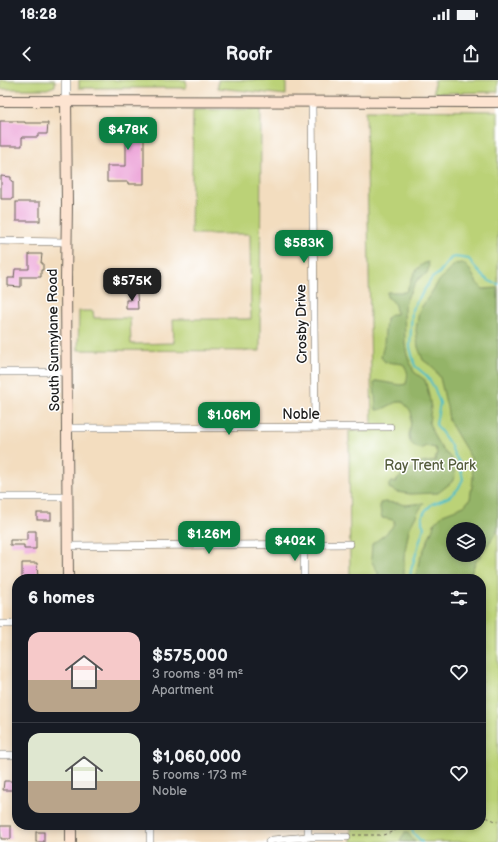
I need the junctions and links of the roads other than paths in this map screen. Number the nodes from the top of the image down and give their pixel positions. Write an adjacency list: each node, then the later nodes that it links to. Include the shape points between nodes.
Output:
1 (66, 80): 3 (street)
2 (0, 101): 3 (main road)
3 (66, 101): 4 (main road); 7 (main road, South Sunnylane Road)
4 (312, 102): 5 (main road); 10 (street, Crosby Drive)
5 (498, 102)
6 (0, 241): 7 (street)
7 (66, 242): 9 (main road, South Sunnylane Road)
8 (0, 372): 9 (street)
9 (67, 372): 12 (main road, South Sunnylane Road)
10 (316, 427): 11 (street, Noble); 12 (street, Noble)
11 (390, 427)
12 (67, 428): 14 (main road, South Sunnylane Road)
13 (0, 497): 14 (street)
14 (67, 497): 17 (main road, South Sunnylane Road)
15 (350, 544): 16 (street)
16 (304, 545): 17 (street); 19 (street)
17 (68, 546): 18 (main road, South Sunnylane Road)
18 (68, 574)
19 (304, 574)
20 (0, 624): 21 (street)
21 (12, 624)
22 (0, 755): 23 (street)
23 (12, 755)
24 (71, 830): 29 (main road)
25 (150, 830): 30 (street)
26 (308, 830): 27 (street)
27 (308, 837): 28 (street); 31 (street)
28 (347, 837)
29 (71, 842)
30 (150, 842)
31 (269, 842)

